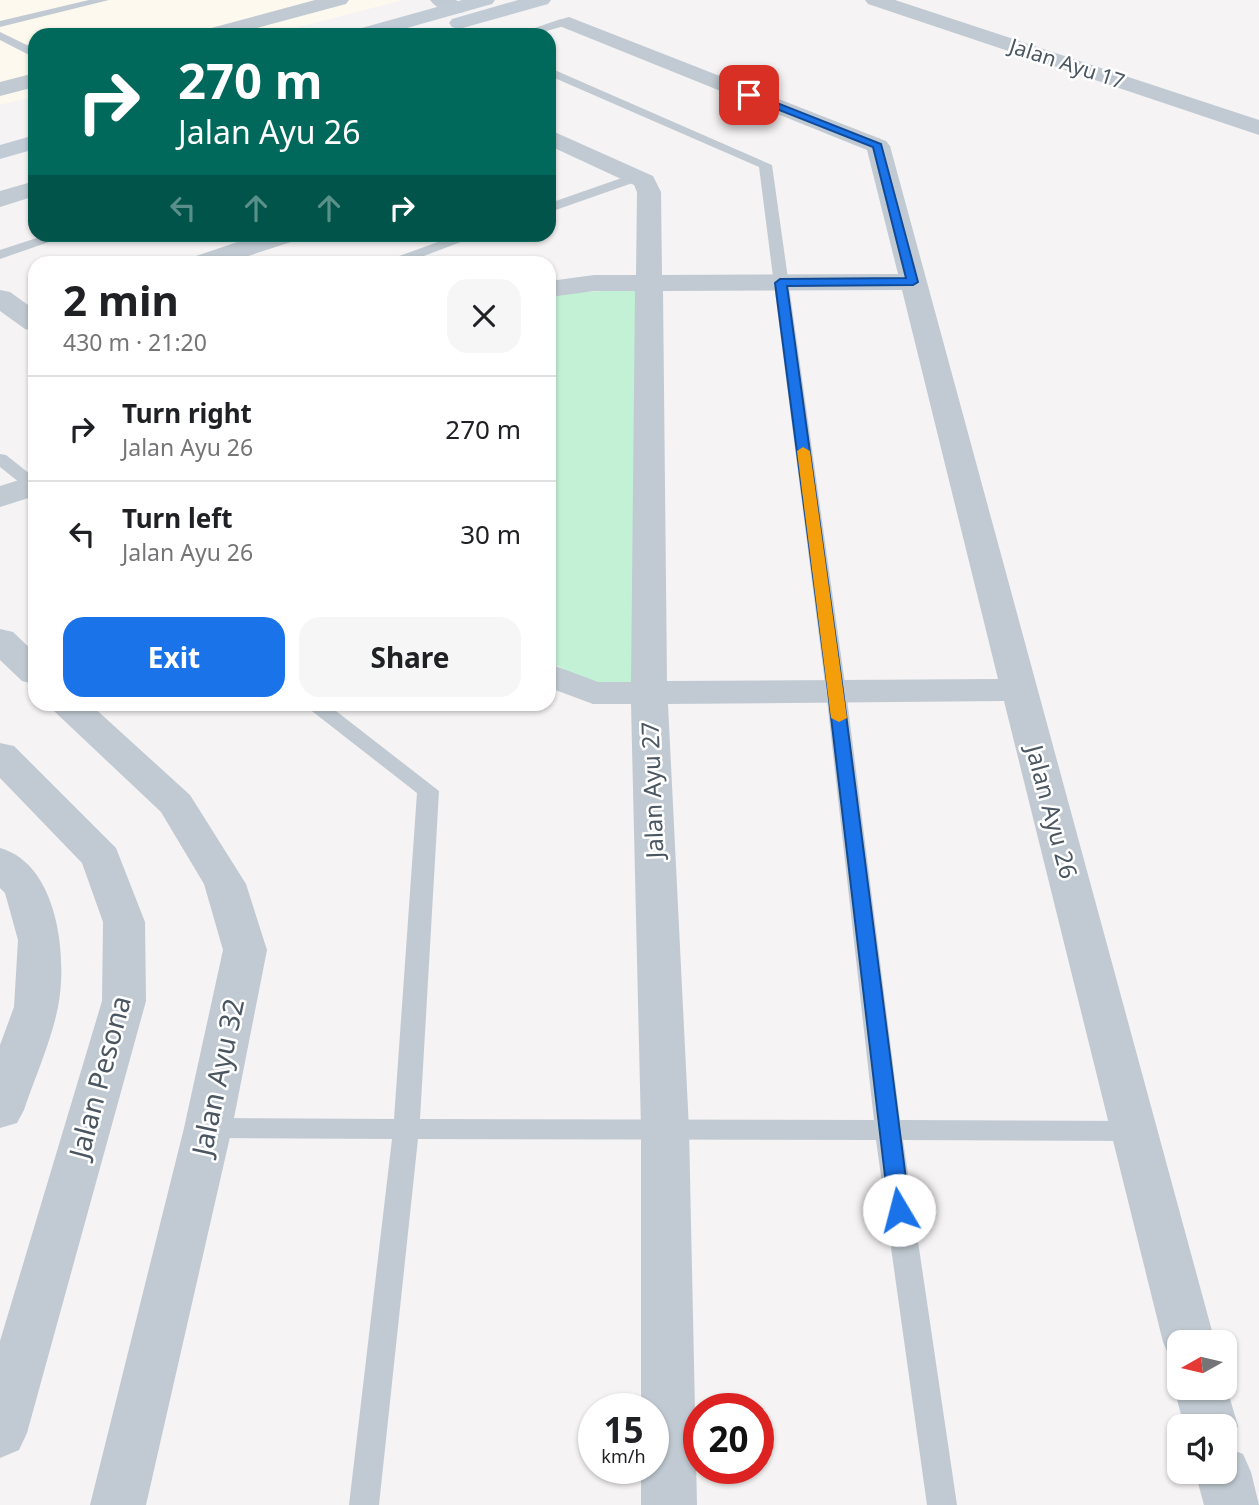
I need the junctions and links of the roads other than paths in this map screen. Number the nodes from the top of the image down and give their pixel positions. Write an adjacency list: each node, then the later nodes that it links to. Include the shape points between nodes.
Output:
1 (103, 0): 9 (lane)
2 (340, 0): 10 (street)
3 (541, 0): 7 (main road)
4 (875, 0): 21 (street, Jalan Ayu 17)
5 (937, 0): 16 (street, Jalan Ayu 17)
6 (449, 4): 7 (main road); 11 (main road)
7 (492, 6): 12 (main road)
8 (569, 23): 13 (lane); 36 (street, Jalan Ayu 26, via 878,146)
9 (0, 24)
10 (233, 28)
11 (379, 28)
12 (434, 28)
13 (542, 28)
14 (0, 35): 15 (lane)
15 (28, 50)
16 (1104, 54)
17 (556, 75): 37 (lane, via 765,165)
18 (28, 82): 19 (street)
19 (0, 89)
20 (28, 126): 22 (main road)
21 (1259, 128)
22 (0, 134)
23 (556, 139): 26 (street)
24 (28, 144): 25 (main road)
25 (0, 152)
26 (636, 177): 29 (lane); 38 (street, Jalan Ayu 27, via 649,192)
27 (28, 190): 28 (street)
28 (0, 199)
29 (556, 206)
30 (40, 242): 33 (lane)
31 (264, 242): 34 (street)
32 (452, 242): 35 (lane)
33 (0, 255)
34 (223, 256)
35 (413, 256)
36 (913, 282): 37 (street); 49 (street, Jalan Ayu 26)
37 (780, 283): 38 (street); 50 (lane)
38 (648, 284): 39 (street); 51 (street, Jalan Ayu 27)
39 (556, 288)
40 (0, 298): 41 (street)
41 (28, 317)
42 (0, 459): 43 (lane)
43 (28, 480)
44 (28, 487): 45 (street)
45 (0, 497)
46 (0, 640): 47 (street)
47 (28, 666)
48 (556, 678): 51 (street, via 593,693)
49 (1020, 690): 50 (street); 61 (street, Jalan Ayu 26)
50 (836, 691): 51 (street); 60 (lane)
51 (649, 693): 59 (street, Jalan Ayu 27)
52 (76, 711): 57 (street, Jalan Ayu 32, via 176,804 225,884 245,950)
53 (324, 711): 58 (lane, via 428,791)
54 (0, 755): 63 (street, Jalan Pesona, via 101,858 124,922 124,1001)
55 (0, 862): 56 (street, via 24,888 40,940 36,1007)
56 (0, 1110)
57 (208, 1128): 58 (lane); 65 (street, Jalan Ayu 32)
58 (406, 1129): 59 (lane); 66 (lane)
59 (665, 1129): 60 (lane); 67 (street, Jalan Ayu 27)
60 (888, 1130): 61 (lane); 68 (lane)
61 (1134, 1131): 62 (street, Jalan Ayu 26)
62 (1186, 1330)
63 (0, 1433)
64 (1226, 1484): 69 (street)
65 (118, 1505)
66 (364, 1505)
67 (668, 1505)
68 (942, 1505)
69 (1232, 1505)

